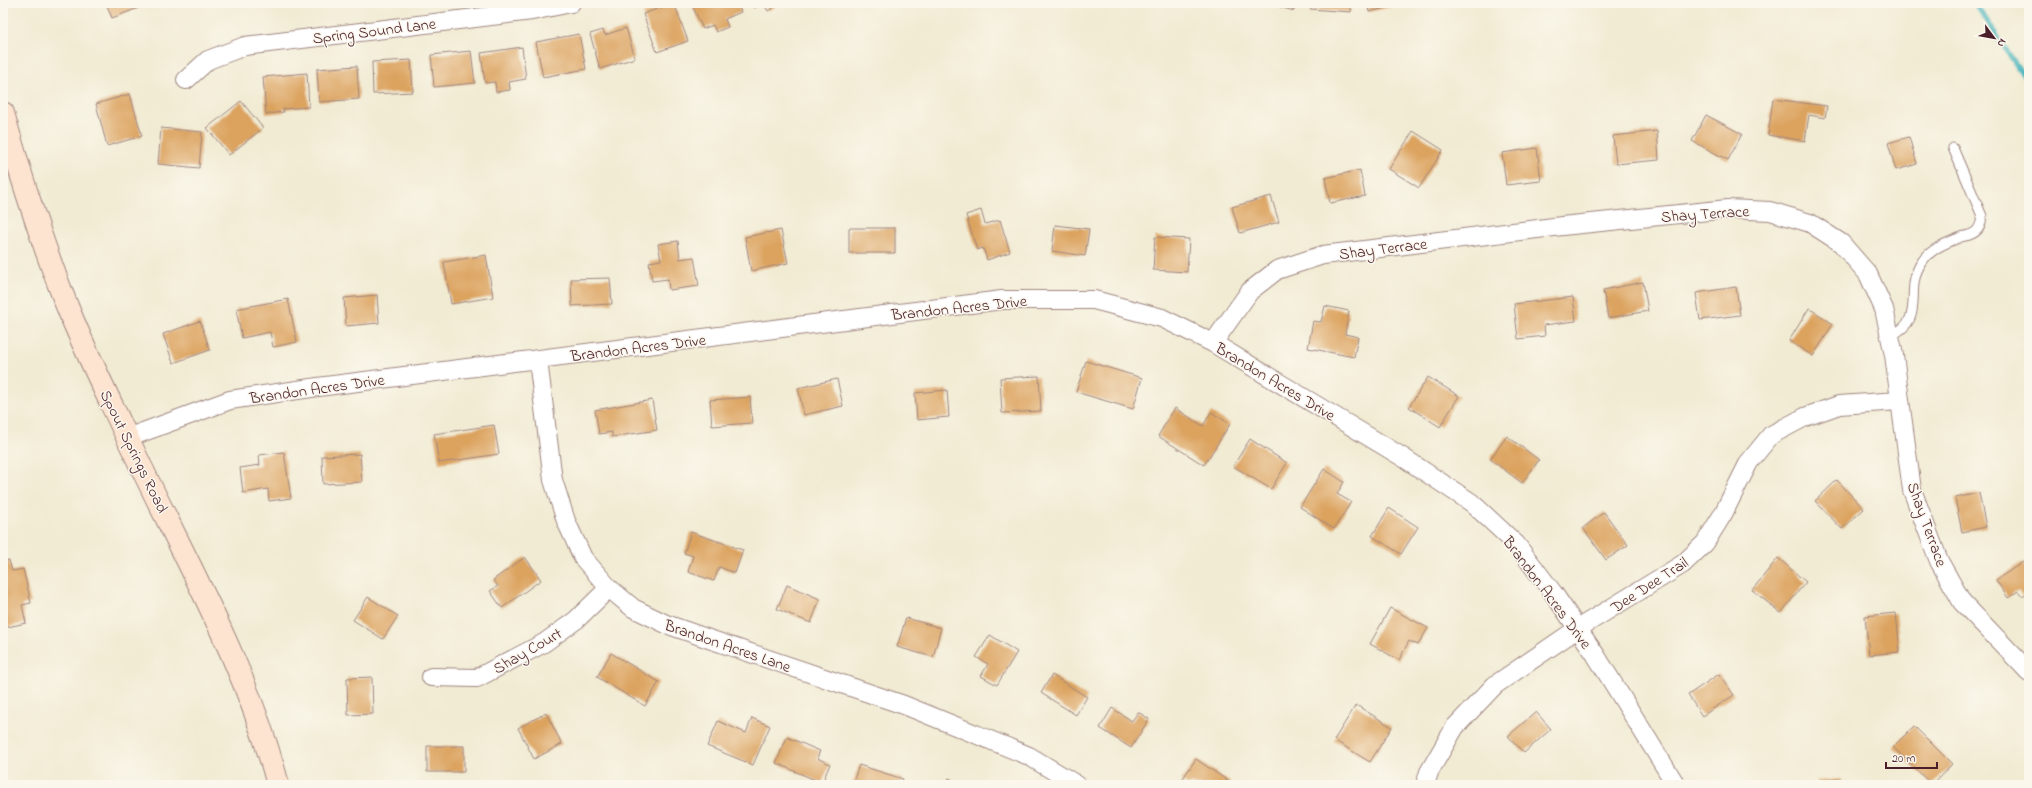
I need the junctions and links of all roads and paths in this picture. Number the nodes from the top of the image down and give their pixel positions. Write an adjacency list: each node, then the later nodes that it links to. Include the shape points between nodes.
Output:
1 (571, 3): 2 (street, Spring Sound Lane, via 532,11 245,46 208,60)
2 (186, 80)
3 (3, 114): 9 (street, Spout Springs Road, via 36,222 66,302)
4 (1953, 148): 5 (lane, via 1982,216 1981,226 1976,232 1943,244 1921,263 1914,279 1910,320 1905,327)
5 (1890, 336): 6 (street, Shay Terrace, via 1884,309 1868,274 1841,243 1810,223 1770,211 1728,209 1562,226 1323,256 1277,270 1250,291); 8 (street, Shay Terrace)
6 (1214, 343): 7 (street, Brandon Acres Drive, via 1162,318 1094,300 1002,300); 11 (street, Brandon Acres Drive, via 1404,458 1472,503 1516,544)
7 (538, 360): 9 (street, Brandon Acres Drive, via 230,400); 10 (street, Brandon Acres Lane, via 553,480 566,521 583,558)
8 (1899, 401): 11 (street, Dee Dee Trail, via 1839,405 1805,417 1771,435 1749,462 1705,543 1683,564); 12 (street, Shay Terrace, via 1912,490 1939,561 1962,602)
9 (127, 438): 14 (street, Spout Springs Road, via 199,582 247,692 272,759)
10 (609, 588): 13 (street, Shay Court, via 576,620 544,643 477,678); 15 (street, Brandon Acres Lane, via 633,608 666,624 904,705 1029,756)
11 (1577, 629): 16 (street, Dee Dee Trail, via 1495,685 1455,727 1429,772); 17 (street, Brandon Acres Drive)
12 (2029, 672)
13 (431, 677)
14 (278, 785)
15 (1077, 785)
16 (1425, 785)
17 (1676, 785)

